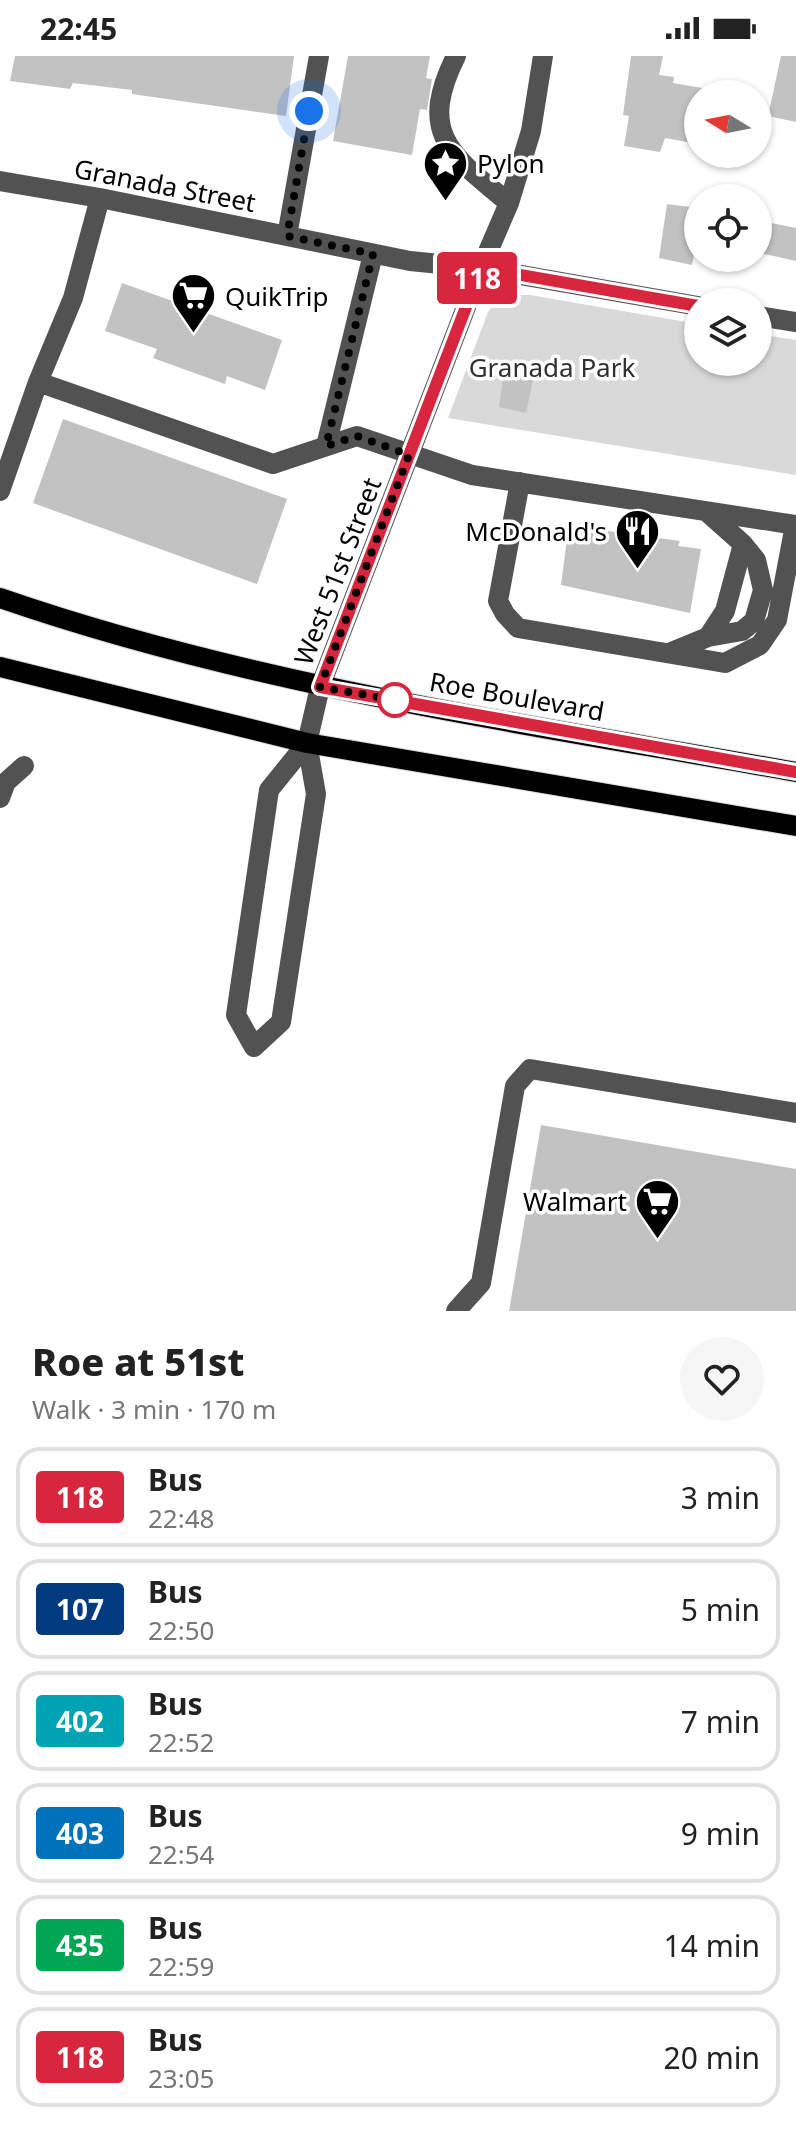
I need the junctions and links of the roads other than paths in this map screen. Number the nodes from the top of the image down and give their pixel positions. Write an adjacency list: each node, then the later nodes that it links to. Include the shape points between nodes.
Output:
1 (319, 56): 7 (street)
2 (456, 56): 6 (street, via 443,81 439,128 450,151)
3 (543, 56): 6 (street, West 51st Street, via 531,131)
4 (0, 181): 5 (street, Granada Street)
5 (100, 198): 7 (street, Granada Street); 13 (street, via 73,298)
6 (509, 203): 9 (street, West 51st Street)
7 (287, 236): 8 (street, Granada Street)
8 (373, 254): 9 (street, Granada Street); 14 (street)
9 (481, 268): 10 (street, Granada Street); 15 (street, West 51st Street)
10 (684, 304)
11 (772, 318): 12 (street)
12 (796, 322)
13 (38, 382): 14 (street, via 273,464); 17 (street)
14 (326, 446): 15 (street, via 357,436)
15 (409, 455): 16 (street, via 472,475); 25 (street, West 51st Street)
16 (520, 482): 18 (street); 23 (street, via 498,601 505,614 518,628)
17 (0, 491)
18 (706, 511): 19 (street); 20 (street)
19 (796, 525): 23 (street, via 777,620 760,645 725,663)
20 (743, 544): 22 (street, via 725,611); 22 (street, via 756,560 763,590 754,621 742,631)
21 (0, 598): 25 (main road, Roe Boulevard, via 63,620)
22 (708, 637): 23 (street)
23 (669, 653)
24 (0, 667): 26 (main road)
25 (320, 687): 26 (street, West 51st Street); 28 (main road, Roe Boulevard)
26 (307, 743): 26 (street, via 269,790 236,1015 254,1047 281,1022 316,794); 30 (main road)
27 (24, 766): 29 (street, via 6,782)
28 (796, 772)
29 (0, 798)
30 (796, 826)
31 (796, 1113): 32 (street, via 530,1069 515,1086 481,1283)
32 (456, 1311)

